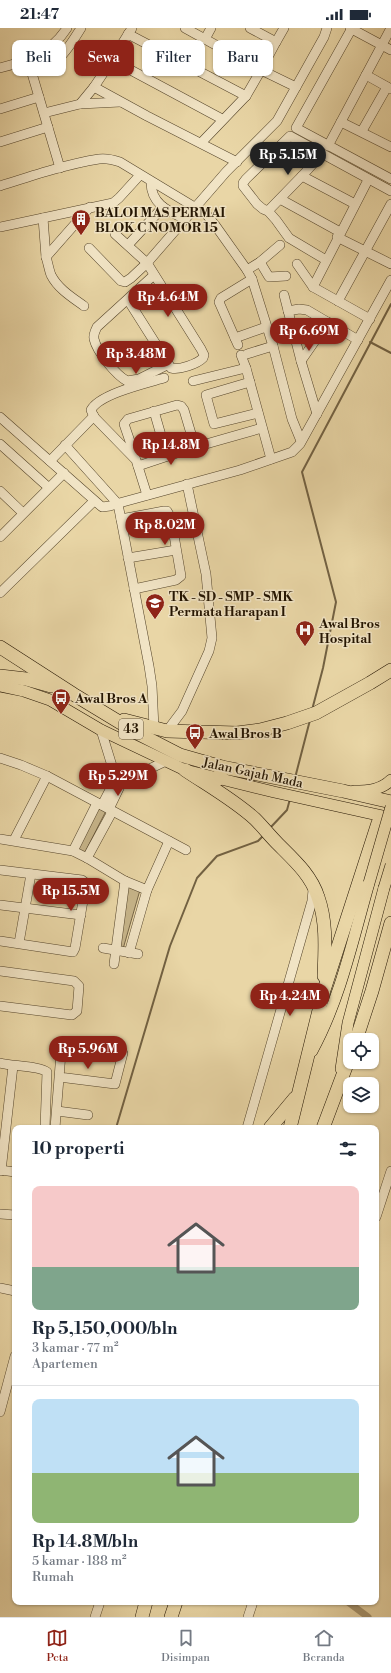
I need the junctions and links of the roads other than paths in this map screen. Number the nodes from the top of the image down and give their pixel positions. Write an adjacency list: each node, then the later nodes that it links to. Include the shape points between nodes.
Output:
1 (67, 28): 12 (street)
2 (81, 28): 18 (street)
3 (185, 28): 11 (street)
4 (212, 28): 11 (street)
5 (250, 28): 14 (street)
6 (284, 28): 14 (street)
7 (327, 28): 29 (street)
8 (351, 28): 16 (street); 44 (street, via 296,128)
9 (391, 28): 16 (street)
10 (130, 31): 13 (street); 31 (street)
11 (205, 39): 15 (street)
12 (58, 40)
13 (124, 40)
14 (276, 42): 17 (street)
15 (213, 43)
16 (381, 44): 19 (street); 23 (street)
17 (273, 48)
18 (66, 50)
19 (391, 50)
20 (12, 65): 21 (street)
21 (0, 68)
22 (134, 72): 37 (street)
23 (366, 75): 30 (street); 38 (street)
24 (33, 76): 32 (street)
25 (101, 76): 28 (street)
26 (258, 76): 31 (street)
27 (273, 76): 29 (street)
28 (94, 87): 33 (street); 34 (street)
29 (296, 87): 46 (street, via 277,121)
30 (389, 88): 40 (street)
31 (246, 96): 37 (street)
32 (39, 97): 35 (street); 36 (street)
33 (121, 102): 34 (street); 42 (street)
34 (80, 104): 36 (street)
35 (0, 109)
36 (44, 113): 39 (street)
37 (222, 120): 42 (street)
38 (341, 122): 40 (street); 44 (street)
39 (48, 127): 41 (street); 47 (street)
40 (362, 132): 43 (street)
41 (0, 142)
42 (200, 143): 46 (street)
43 (390, 144)
44 (328, 146): 50 (street)
45 (322, 154): 49 (street); 51 (street); 61 (street, via 290,136 246,179 243,186 257,204)
46 (237, 162): 60 (street)
47 (60, 168): 48 (street, via 105,159 120,162); 53 (street)
48 (140, 175): 52 (street); 58 (street, via 115,202)
49 (302, 176): 55 (street); 56 (street)
50 (391, 179)
51 (368, 180): 54 (street); 56 (street)
52 (151, 182): 59 (street, via 151,191); 60 (street)
53 (0, 186)
54 (391, 191)
55 (280, 199): 61 (street); 66 (street)
56 (355, 204): 66 (street)
57 (391, 204): 70 (street)
58 (90, 207): 62 (street); 71 (street)
59 (163, 207): 63 (street); 67 (street)
60 (196, 207): 63 (street); 77 (street, via 210,219)
61 (268, 210): 72 (street, via 289,238)
62 (43, 218): 64 (street); 71 (street)
63 (185, 219): 73 (street)
64 (0, 227)
65 (115, 234): 67 (street)
66 (339, 234): 70 (street); 72 (street)
67 (128, 245): 73 (street)
68 (280, 245): 74 (street)
69 (89, 248): 73 (street, via 123,282)
70 (365, 252): 76 (street); 85 (street)
71 (46, 257): 86 (street, via 54,280)
72 (326, 260): 82 (street)
73 (148, 262): 78 (street)
74 (260, 262): 77 (street); 79 (street, via 270,277)
75 (297, 264): 82 (street)
76 (391, 264)
77 (247, 270): 80 (street)
78 (154, 275): 84 (street); 94 (street, via 204,355 200,360 176,369)
79 (286, 276)
80 (252, 278): 90 (street); 90 (street, via 221,298 219,302 236,342)
81 (391, 280): 88 (street)
82 (313, 287): 85 (street)
83 (284, 295): 87 (street)
84 (128, 300): 94 (street); 94 (street, via 97,327 94,338 97,347 119,375 127,381 140,379)
85 (338, 301): 88 (street)
86 (84, 306)
87 (288, 311): 89 (street, via 307,310); 93 (street)
88 (370, 319): 91 (street)
89 (328, 322): 91 (street); 93 (street)
90 (266, 327): 92 (street)
91 (358, 340): 101 (street)
92 (273, 346): 95 (street, via 244,354); 107 (street, via 292,419)
93 (301, 361): 101 (street)
94 (167, 364)
95 (246, 368): 97 (street); 98 (street, via 198,381)
96 (164, 378): 102 (street, via 115,393 92,407 91,413)
97 (250, 382): 98 (street); 100 (street)
98 (206, 395): 104 (street)
99 (154, 412): 110 (street, via 181,406); 111 (street); 114 (street, via 124,422)
100 (258, 413): 104 (street); 105 (street)
101 (317, 414): 107 (street)
102 (94, 416): 109 (street); 114 (street)
103 (0, 417): 113 (street)
104 (214, 424): 106 (street)
105 (262, 428): 106 (street); 112 (street)
106 (216, 441): 110 (street)
107 (301, 441): 112 (street, via 292,452)
108 (0, 444): 117 (street)
109 (65, 445): 113 (street); 121 (street)
110 (200, 446): 111 (street)
111 (167, 456): 114 (street)
112 (271, 459): 116 (street)
113 (50, 461): 115 (street)
114 (137, 463): 119 (street)
115 (64, 472): 117 (street); 120 (street)
116 (187, 484): 119 (street); 137 (street, via 206,574 212,638 209,651 182,711)
117 (48, 488): 122 (street)
118 (0, 492): 122 (street)
119 (146, 495): 121 (street)
120 (94, 501): 121 (street, via 99,506 106,507); 128 (street)
121 (118, 504): 123 (street)
122 (23, 513): 124 (street)
123 (121, 519): 125 (street, via 167,511 171,518); 126 (street)
124 (1, 535)
125 (176, 550): 126 (street); 127 (street, via 181,575 179,579)
126 (128, 558): 127 (street)
127 (134, 589): 135 (street, via 152,686)
128 (0, 593)
129 (0, 647): 133 (highway, Jalan Gajah Mada / 43)
130 (391, 670): 137 (highway, via 316,713 287,723 237,733)
131 (0, 676): 133 (highway, via 26,679)
132 (0, 686): 136 (main road, Jalan Gajah Mada / 43, via 50,700)
133 (73, 694): 134 (highway, Jalan Gajah Mada / 43)
134 (102, 712): 135 (highway); 141 (highway, Jalan Gajah Mada / 43, via 167,749)
135 (154, 728): 137 (highway)
136 (101, 730): 139 (main road, Jalan Gajah Mada / 43); 143 (street)
137 (167, 731)
138 (1, 761): 142 (street)
139 (166, 762): 140 (main road, Jalan Gajah Mada / 43); 143 (street)
140 (185, 770): 141 (main road, Jalan Gajah Mada / 43); 161 (highway, via 239,806 294,859)
141 (220, 773): 145 (highway, Jalan Gajah Mada / 43, via 276,777); 149 (main road, Jalan Gajah Mada / 43, via 274,792 367,812)
142 (47, 776): 148 (street); 151 (street)
143 (118, 781): 148 (street)
144 (391, 781): 145 (main road, via 372,790); 147 (main road, via 388,792)
145 (344, 791): 146 (highway, Jalan Gajah Mada / 43)
146 (371, 798): 147 (highway, Jalan Gajah Mada / 43); 149 (highway)
147 (391, 801)
148 (105, 807): 152 (street); 154 (street); 155 (street)
149 (391, 813): 158 (highway, via 378,823); 176 (main road, bridge, via 342,977 322,1032)
150 (0, 839): 151 (street)
151 (14, 840): 154 (street)
152 (170, 841): 153 (street); 162 (street)
153 (186, 850)
154 (73, 851): 155 (street)
155 (87, 858): 160 (street)
156 (391, 866): 158 (highway, via 378,863); 181 (main road, bridge, via 348,1023)
157 (0, 870): 159 (street)
158 (364, 870): 173 (highway)
159 (31, 874): 164 (street); 165 (street, via 85,881)
160 (125, 881): 162 (street); 170 (street)
161 (313, 884): 173 (highway, via 322,911 324,929); 187 (street, via 312,901)
162 (147, 890): 170 (street, via 134,954)
163 (0, 905): 164 (street)
164 (25, 909): 165 (street); 168 (street)
165 (81, 915): 168 (street, via 76,948 72,952)
166 (391, 923): 175 (highway)
167 (0, 941): 168 (street)
168 (19, 943)
169 (103, 948): 170 (street)
170 (116, 949): 171 (street)
171 (114, 964)
172 (0, 971): 174 (street, via 74,981 79,986 77,1011 73,1015)
173 (324, 990): 176 (highway)
174 (0, 1006)
175 (358, 1033)
176 (306, 1062): 182 (highway)
177 (0, 1063): 178 (street)
178 (13, 1066): 185 (street, via 41,1068 47,1072); 191 (street)
179 (345, 1069): 181 (highway)
180 (59, 1077): 180 (street, via 61,1053 67,1045 120,1050 124,1053 115,1084); 183 (street)
181 (340, 1084): 190 (highway)
182 (298, 1094): 188 (highway); 189 (highway)
183 (57, 1111): 184 (street); 186 (street)
184 (88, 1115)
185 (45, 1125)
186 (55, 1125)
187 (248, 1125)
188 (272, 1125)
189 (291, 1125)
190 (324, 1125)
191 (0, 1170): 193 (street)
192 (391, 1171): 194 (street)
193 (12, 1172)
194 (379, 1208)
195 (0, 1214): 196 (street)
196 (12, 1215)
197 (0, 1288): 198 (street)
198 (12, 1290)
199 (12, 1365): 200 (street)
200 (2, 1397): 201 (street)
201 (0, 1412)
202 (99, 1605): 206 (street)
203 (145, 1605): 207 (highway)
204 (175, 1605): 208 (highway)
205 (252, 1605): 209 (street)
206 (95, 1617)
207 (142, 1617)
208 (171, 1617)
209 (248, 1617)

